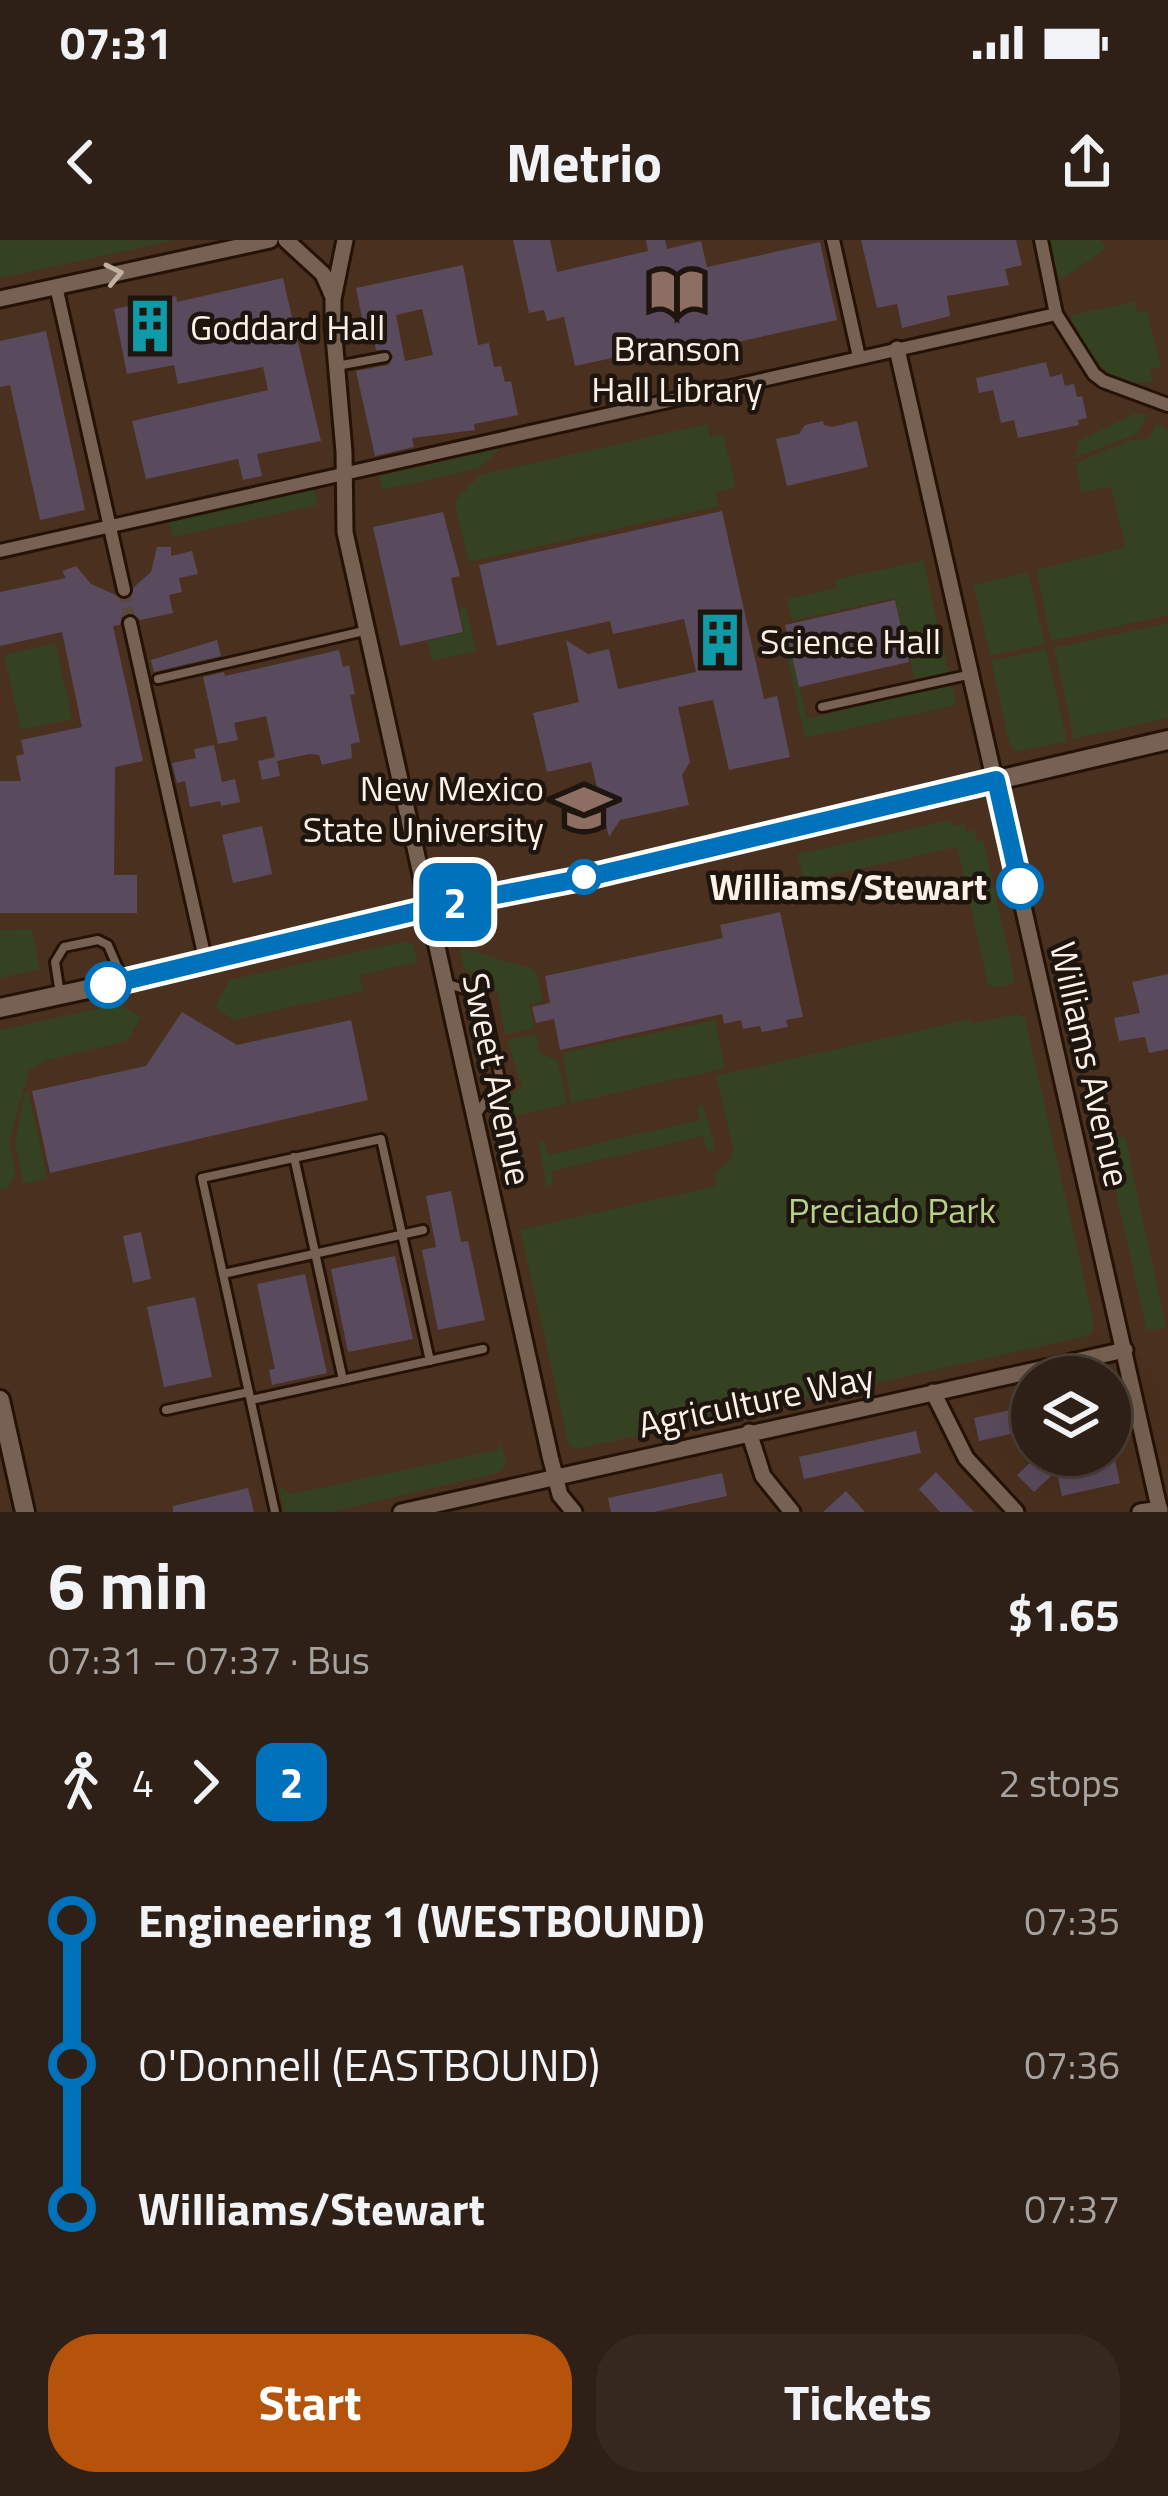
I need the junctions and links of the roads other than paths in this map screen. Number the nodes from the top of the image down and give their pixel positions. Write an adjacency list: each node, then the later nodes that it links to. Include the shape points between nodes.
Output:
1 (270, 240): 6 (street, one-way to 1)
2 (286, 240): 8 (street, via 323,274)
3 (345, 240): 8 (street, Sweet Avenue)
4 (832, 240): 12 (street)
5 (1041, 240): 9 (street)
6 (56, 286): 7 (street); 16 (street)
7 (0, 298)
8 (333, 298): 13 (street, Sweet Avenue)
9 (1055, 314): 10 (street); 14 (street, via 1103,382)
10 (897, 349): 12 (street); 21 (street, Williams Avenue)
11 (385, 357): 13 (lane)
12 (859, 357): 15 (street)
13 (335, 367): 15 (street, Sweet Avenue)
14 (1168, 405)
15 (345, 473): 16 (street); 20 (street, Sweet Avenue, via 345,532)
16 (110, 526): 17 (street); 18 (street)
17 (0, 551)
18 (124, 590)
19 (130, 622): 27 (street)
20 (366, 630): 22 (lane); 26 (street, Sweet Avenue)
21 (974, 674): 23 (lane); 25 (street, Williams Avenue)
22 (158, 679)
23 (822, 707)
24 (1168, 740): 25 (street)
25 (996, 780): 26 (street); 39 (street, Williams Avenue)
26 (430, 908): 27 (street); 29 (street, Sweet Avenue)
27 (206, 963): 28 (street)
28 (123, 982): 30 (street); 30 (lane, via 114,952 98,940 57,954)
29 (447, 983): 32 (street, Sweet Avenue); 32 (lane, via 484,1002 498,1087)
30 (60, 994): 31 (street)
31 (0, 1008)
32 (475, 1117): 47 (street, Sweet Avenue)
33 (294, 1157): 35 (lane, via 381,1139); 36 (lane); 37 (lane, via 202,1178)
34 (423, 1231): 35 (lane)
35 (402, 1235): 36 (lane); 40 (lane)
36 (315, 1254): 37 (lane); 41 (lane)
37 (223, 1274): 43 (lane)
38 (483, 1349): 40 (lane)
39 (1125, 1350): 42 (street, Agriculture Way); 48 (street, Williams Avenue)
40 (430, 1361): 41 (lane)
41 (343, 1380): 43 (lane)
42 (933, 1392): 46 (street, Agriculture Way); 54 (street, via 966,1458)
43 (250, 1396): 45 (lane); 50 (lane)
44 (0, 1400): 49 (street)
45 (166, 1410)
46 (749, 1432): 47 (street, Agriculture Way); 53 (street, via 763,1476)
47 (554, 1475): 51 (street, Agriculture Way); 52 (street, Sweet Avenue)
48 (1160, 1510): 55 (street)
49 (25, 1512)
50 (275, 1512)
51 (401, 1512)
52 (574, 1512)
53 (792, 1512)
54 (1016, 1512)
55 (1139, 1512)

